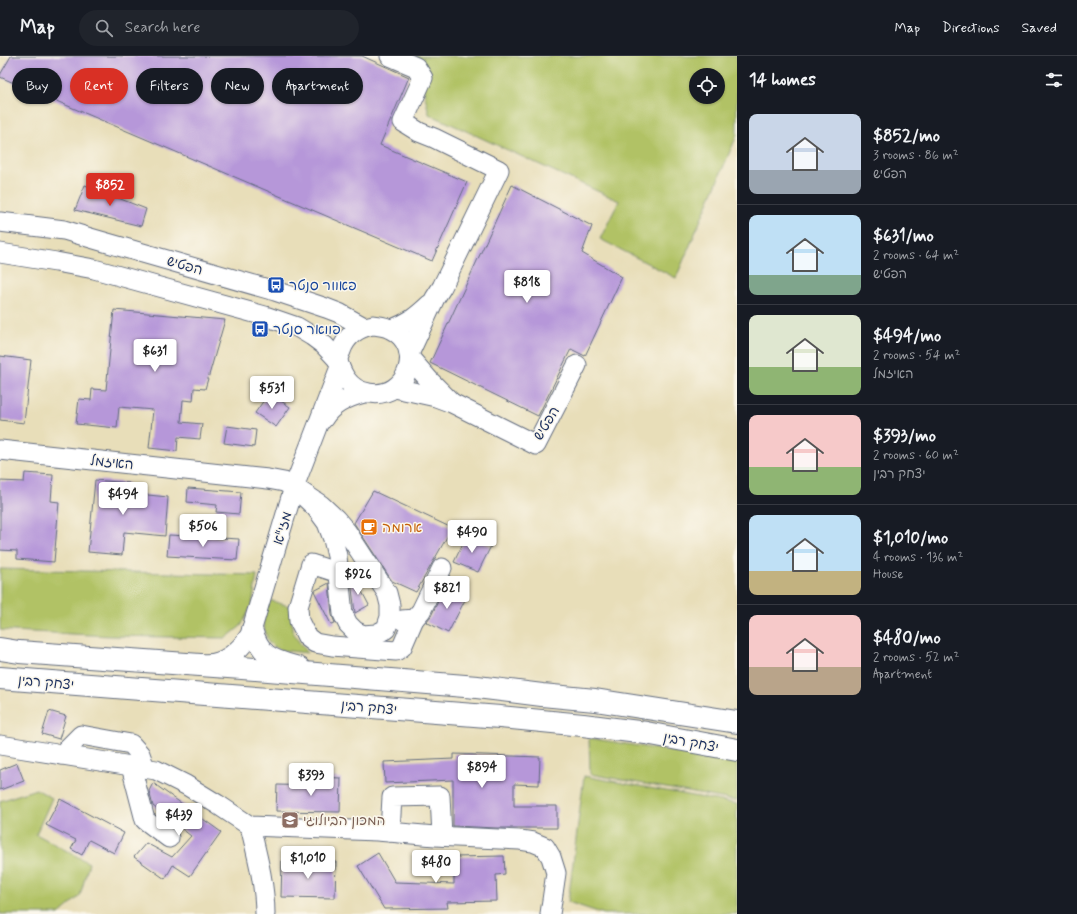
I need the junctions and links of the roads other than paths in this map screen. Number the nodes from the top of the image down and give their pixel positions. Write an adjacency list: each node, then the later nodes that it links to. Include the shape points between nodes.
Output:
1 (390, 56): 4 (street, via 416,67 423,78 403,122 499,170)
2 (0, 222): 5 (street, הפטיש, via 64,230 268,289 339,313)
3 (0, 253): 8 (street, הפטיש, via 94,269 265,316 297,327 312,336 324,345)
4 (435, 298): 6 (street, via 406,324); 7 (street)
5 (364, 327): 6 (street, via 373,325); 8 (street, via 347,339)
6 (392, 329): 7 (street, via 406,344)
7 (409, 356): 10 (street, via 404,380); 12 (street, הפטיש)
8 (339, 363): 11 (street, via 349,382); 13 (street, מזי"א)
9 (578, 365): 12 (street, הפטיש, via 536,445)
10 (395, 388): 11 (street, via 380,394); 12 (street, הפטיש)
11 (364, 393): 13 (street, מזי"א, via 350,397 335,406)
12 (452, 403)
13 (316, 430): 15 (street, מזי"א)
14 (0, 450): 15 (street, האיזמל, via 268,479)
15 (294, 487): 17 (street, via 316,508 327,523 333,539); 18 (street, via 321,505 347,532 387,594); 20 (street, מזי"א)
16 (442, 568): 19 (street, via 421,611)
17 (339, 573): 18 (street, via 343,614 355,631 363,635 376,634 386,629); 19 (street, via 311,564 298,607 299,621 307,636 315,643 396,651 402,647)
18 (390, 617): 19 (street)
19 (414, 619)
20 (252, 628): 22 (street, מזי"א, via 245,642 233,654 226,659); 23 (street, via 255,640 267,655)
21 (0, 649): 22 (main road, יצחק רבין)
22 (203, 665): 23 (main road, יצחק רבין)
23 (327, 675): 25 (main road, יצחק רבין, via 595,700)
24 (0, 678): 27 (main road, יצחק רבין, via 583,725 646,733)
25 (737, 722)
26 (0, 745): 28 (street, via 62,755 81,735 131,744 140,754)
27 (737, 750)
28 (138, 767): 29 (street, via 156,770 186,785); 32 (street, via 145,820)
29 (250, 826): 30 (street); 33 (street, via 262,876)
30 (390, 832): 31 (street); 31 (street, via 392,797 440,796)
31 (442, 836): 34 (street, via 520,840 545,847 556,873)
32 (169, 838)
33 (265, 914)
34 (550, 914)

